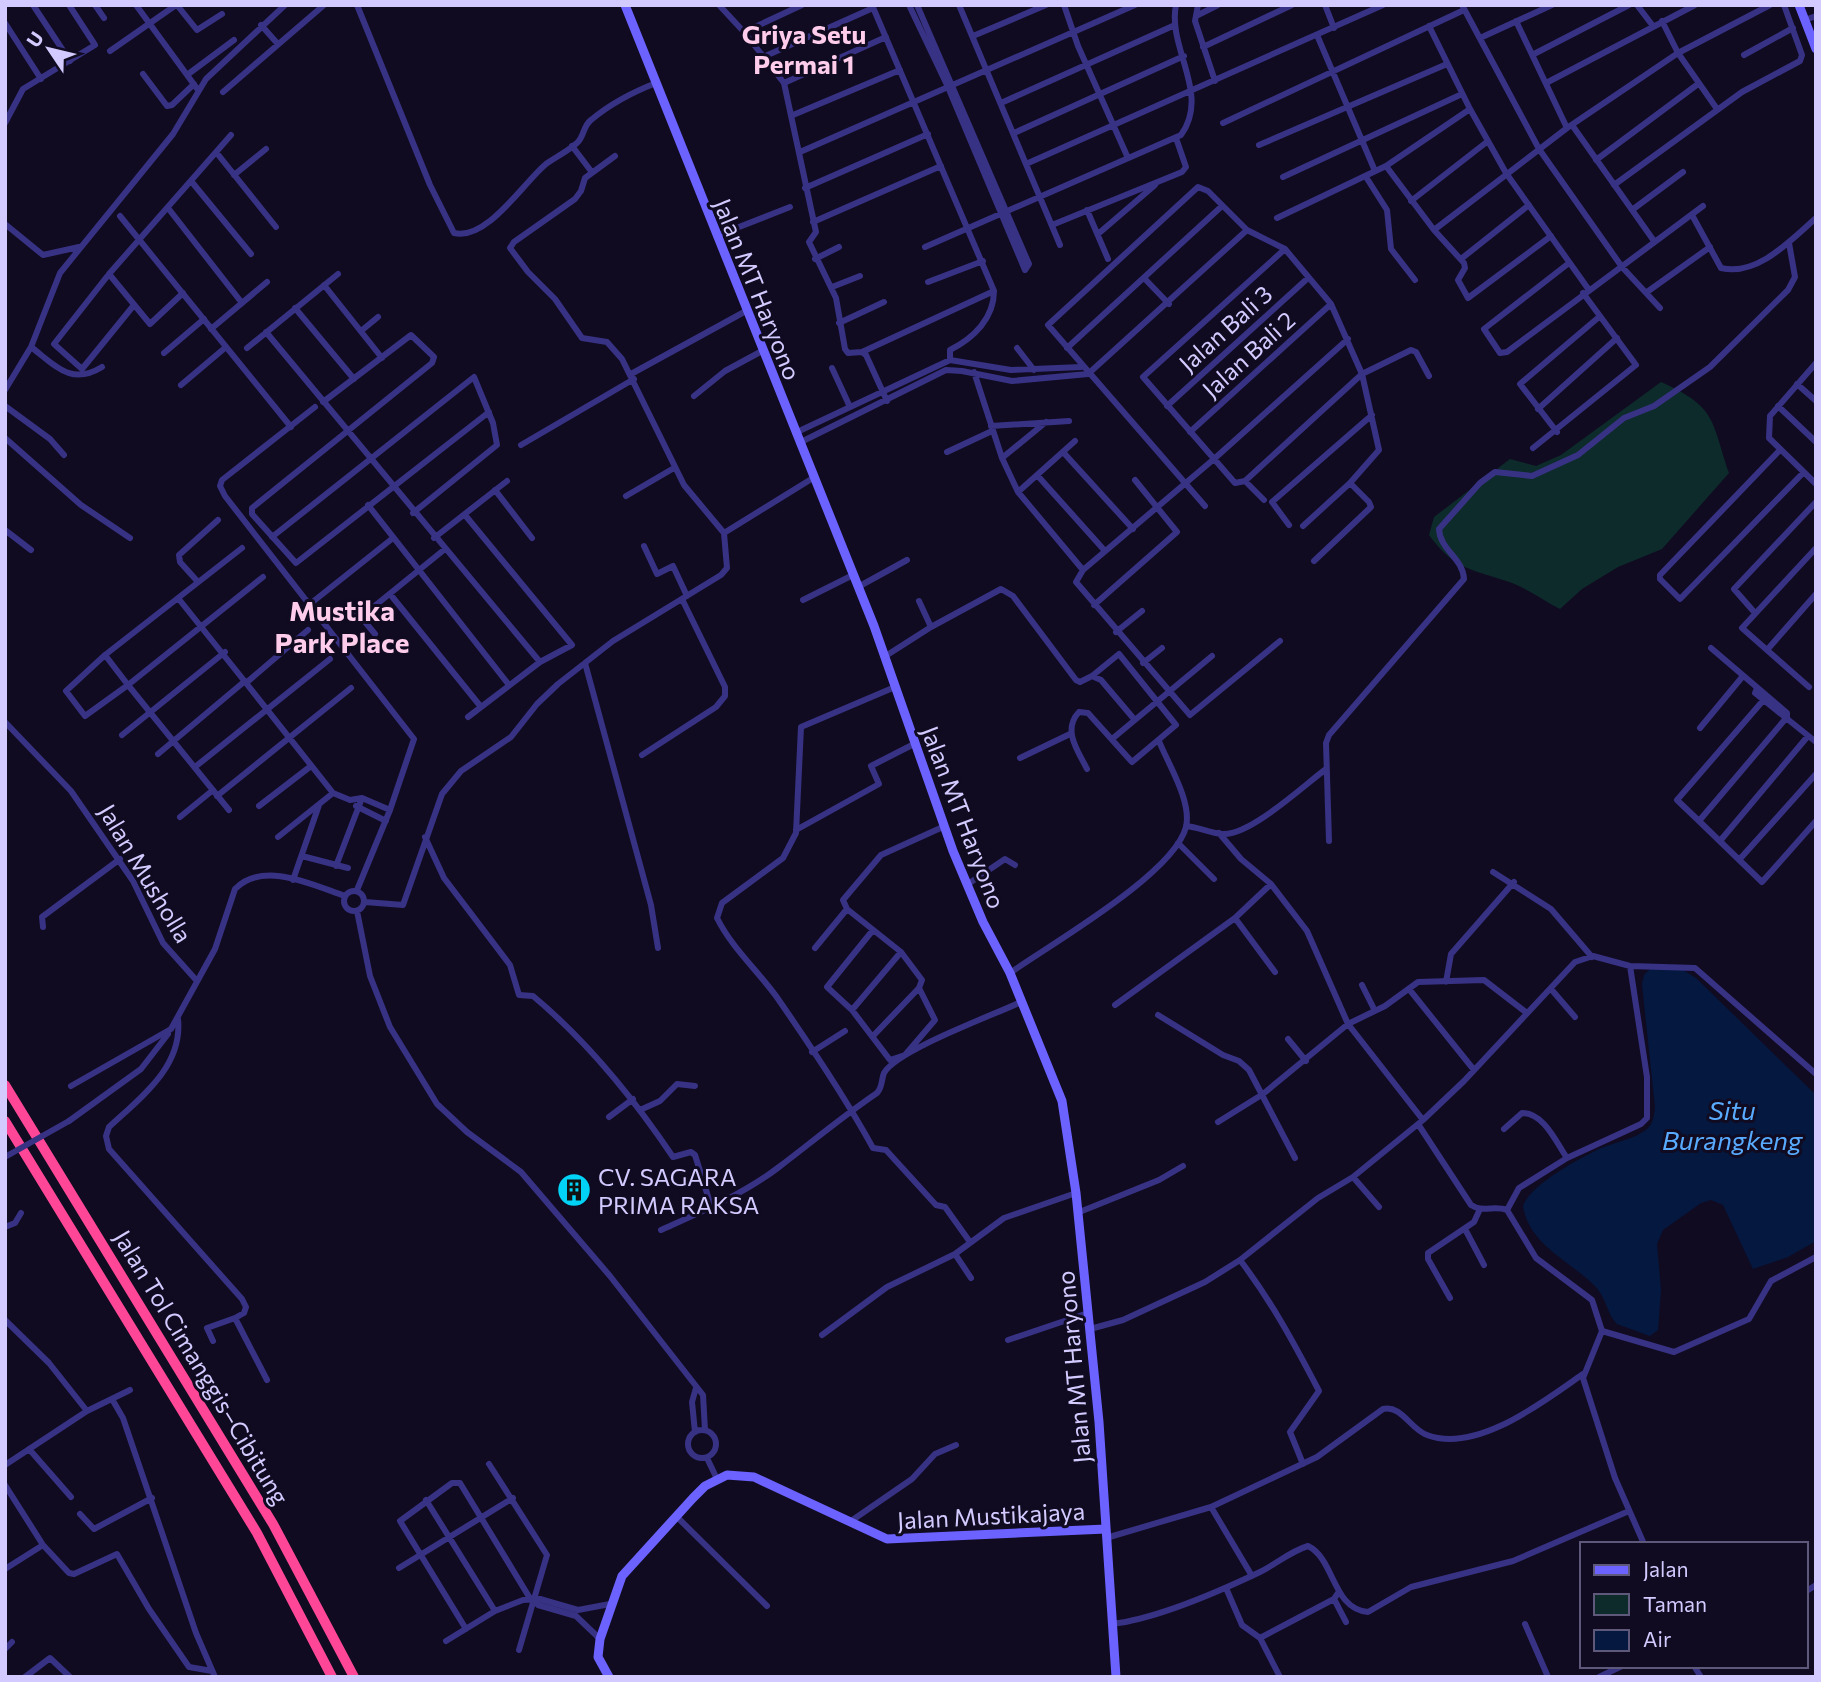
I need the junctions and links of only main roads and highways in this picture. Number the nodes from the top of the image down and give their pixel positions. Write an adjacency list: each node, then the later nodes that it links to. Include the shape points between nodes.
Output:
1 (625, 5): 6 (main road, Jalan MT Haryono, via 858,587 968,884 1062,1101 1090,1329)
2 (1799, 5): 3 (main road)
3 (1816, 49)
4 (5, 1085): 8 (highway, Jalan Tol Cimanggis–Cibitung, via 273,1524)
5 (5, 1121): 7 (highway, Jalan Tol Cimanggis–Cibitung, via 257,1533)
6 (1106, 1534): 9 (main road, Jalan Mustikajaya, via 887,1539 754,1477 727,1475 705,1486 622,1576 600,1639 598,1657); 10 (main road, Jalan MT Haryono)
7 (332, 1677)
8 (354, 1677)
9 (609, 1677)
10 (1115, 1677)

